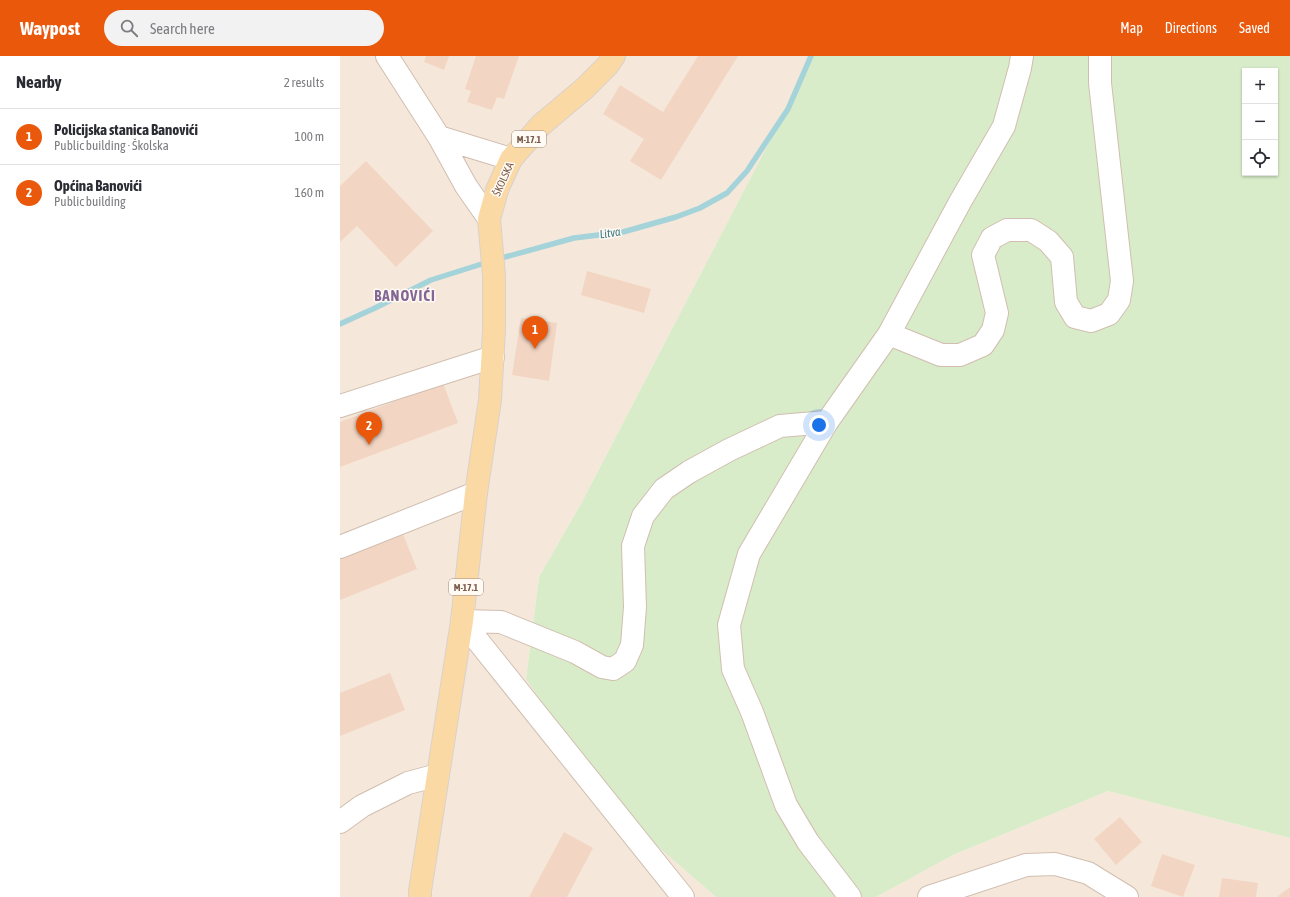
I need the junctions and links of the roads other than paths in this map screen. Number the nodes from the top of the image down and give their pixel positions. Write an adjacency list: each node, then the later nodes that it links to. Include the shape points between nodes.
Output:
1 (614, 56): 6 (main road, ŠKOLSKA / M-17.1, via 607,66 541,126)
2 (1022, 56): 8 (street, via 1004,126)
3 (1100, 56): 8 (street, via 1100,83 1122,280 1119,300 1109,314 1091,321 1075,317 1066,302 1062,257 1048,241 1031,230 1008,230 992,238 982,254 996,313 993,330 983,345 960,355 941,355)
4 (392, 59): 5 (street)
5 (439, 137): 6 (street); 7 (street, via 466,186)
6 (511, 159): 7 (main road, ŠKOLSKA / M-17.1, via 497,190)
7 (489, 219): 9 (main road, ŠKOLSKA / M-17.1, via 494,276)
8 (889, 334): 11 (street)
9 (493, 356): 10 (street); 12 (main road, M-17.1, via 490,400)
10 (340, 406)
11 (827, 422): 14 (street, via 780,426 716,457 664,489 643,516 632,546 632,645 625,661 613,669 602,667 574,652 501,622); 19 (street, via 749,554 729,625 733,669 752,712 786,805 808,842)
12 (476, 493): 13 (street); 14 (main road, M-17.1)
13 (340, 548)
14 (462, 621): 15 (main road, M-17.1); 18 (street)
15 (438, 775): 16 (street, via 408,783 362,806); 17 (main road, M-17.1)
16 (340, 822)
17 (420, 897)
18 (683, 897)
19 (850, 897)
20 (929, 897): 21 (street, via 1026,865 1055,864 1088,873)
21 (1127, 897)

